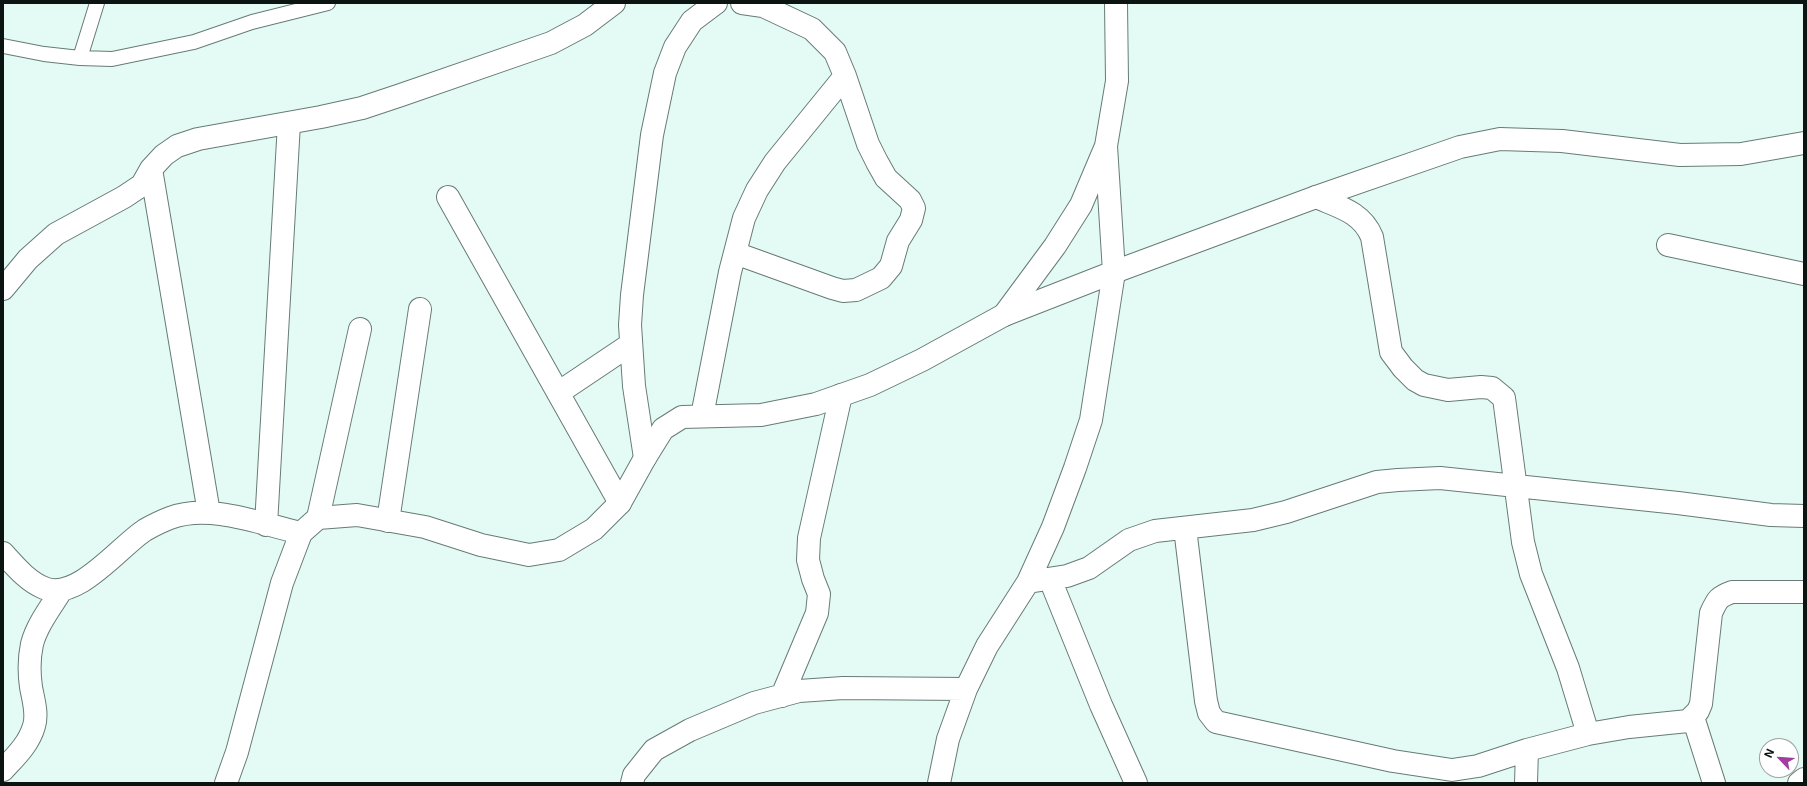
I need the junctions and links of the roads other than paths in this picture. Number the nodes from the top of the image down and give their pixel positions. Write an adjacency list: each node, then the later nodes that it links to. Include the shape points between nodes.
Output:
1 (97, 3): 8 (lane)
2 (328, 3): 8 (lane, via 252,22 194,42 112,58)
3 (614, 3): 10 (street, via 585,25 551,43 362,108)
4 (716, 3): 24 (street, via 692,21 675,47 665,73 650,151 632,295)
5 (742, 3): 9 (street, via 763,6 812,29 835,52)
6 (1116, 3): 12 (street, via 1118,81)
7 (3, 46): 8 (lane)
8 (80, 58)
9 (845, 76): 17 (street, via 775,162 757,190 744,218); 17 (street, via 868,144 877,162 886,178 910,200 914,208 911,220 898,241 891,266 881,278 870,284 856,290 843,290)
10 (289, 123): 13 (street, via 198,139 177,146); 35 (street)
11 (1804, 144): 15 (street, via 1741,154 1680,155 1562,141 1500,139 1460,147)
12 (1106, 146): 18 (street); 22 (street, via 1082,205)
13 (151, 169): 20 (street, via 142,185 56,234 28,259); 31 (street)
14 (448, 197): 25 (street)
15 (1316, 197): 18 (street); 29 (street, via 1360,218 1368,226 1391,352 1414,380 1448,390 1492,388 1504,398)
16 (1668, 245): 19 (street)
17 (735, 253): 27 (street)
18 (1114, 272): 22 (street); 40 (street, via 1091,420 1056,519)
19 (1804, 274)
20 (3, 289)
21 (420, 309): 34 (street)
22 (1004, 315): 26 (street, via 922,360 870,385)
23 (360, 329): 33 (street)
24 (631, 344): 25 (street); 28 (street, via 634,386)
25 (558, 393): 30 (street)
26 (841, 395): 27 (street, via 816,404 760,415); 44 (street, via 809,538 808,560 819,594 817,612)
27 (702, 416): 28 (street, via 682,417 663,429)
28 (645, 458): 30 (street)
29 (1516, 486): 32 (street, via 1772,515); 36 (street, via 1440,478 1377,482 1286,512 1253,520); 46 (street, via 1523,542 1531,574 1568,668)
30 (620, 503): 34 (street, via 594,529 559,550 529,555 481,545 425,527)
31 (209, 513): 35 (street); 41 (street, via 170,518 145,530 85,580)
32 (1804, 516)
33 (318, 518): 34 (street, via 357,515); 37 (street)
34 (388, 521)
35 (266, 525): 37 (street)
36 (1185, 528): 39 (street, via 1155,531 1130,540 1089,568 1067,576); 47 (street, via 1206,700 1209,713 1216,722 1393,761 1452,770 1478,766)
37 (301, 533): 50 (street, via 282,583 237,752)
38 (3, 553): 41 (street, via 28,579 45,589)
39 (1050, 578): 40 (street); 53 (street, via 1101,705)
40 (1028, 582): 43 (street, via 987,646)
41 (61, 591): 48 (street, via 32,643 30,660 35,708 34,725 24,748)
42 (1804, 592): 45 (street, via 1732,592 1721,596 1711,613 1701,704)
43 (966, 689): 44 (street, via 843,688 799,691); 52 (street, via 948,739)
44 (782, 696): 51 (street, via 746,706 690,730 654,750 634,776)
45 (1693, 717): 46 (street, via 1688,721); 55 (street)
46 (1588, 734): 47 (street)
47 (1526, 750): 54 (street)
48 (3, 770)
49 (1804, 779): 56 (street)
50 (226, 783)
51 (632, 783)
52 (939, 783)
53 (1136, 783)
54 (1526, 783)
55 (1714, 783)
56 (1799, 783)

